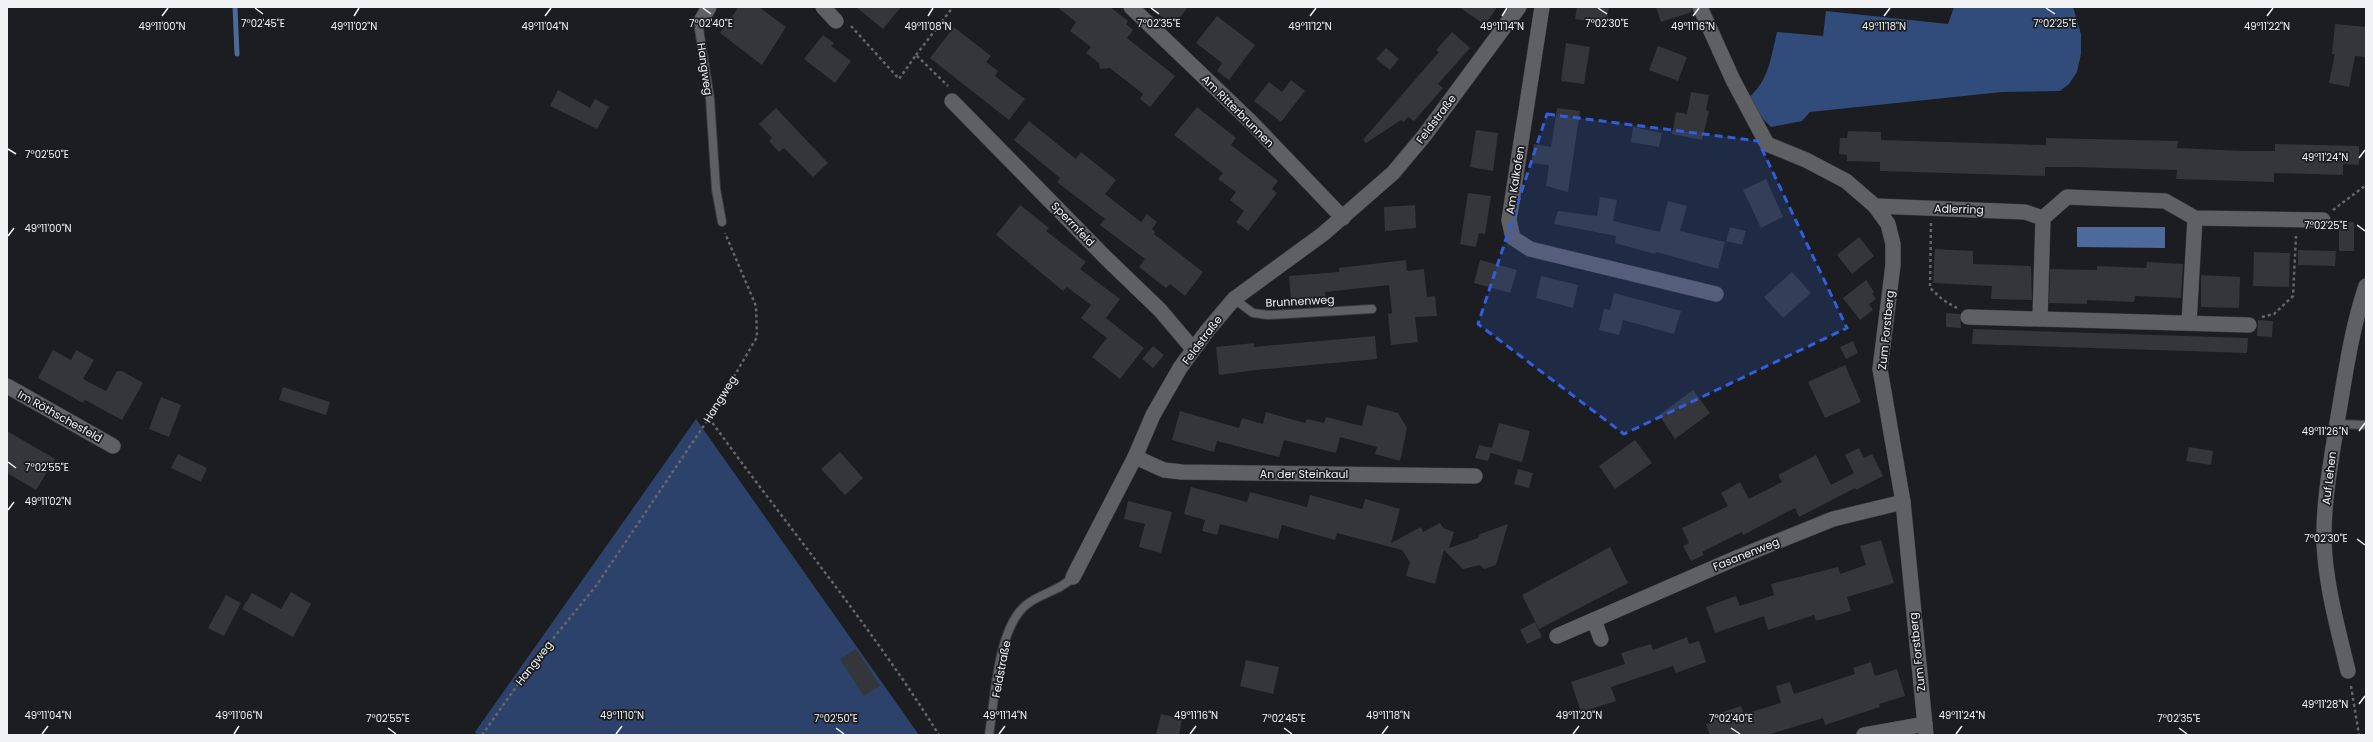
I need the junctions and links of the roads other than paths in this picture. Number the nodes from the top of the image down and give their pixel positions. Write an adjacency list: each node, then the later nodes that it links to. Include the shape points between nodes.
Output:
1 (709, 7): 7 (street, Hangweg)
2 (823, 7): 8 (street)
3 (1131, 7): 11 (street, Am Ritterbrunnen, via 1251,122)
4 (1519, 7): 11 (street, Feldstraße, via 1407,157 1377,189)
5 (1542, 7): 17 (street, Am Kalkofen, via 1508,220 1513,238 1530,249)
6 (1700, 7): 10 (street, Zum Forstberg, via 1732,80 1767,144 1806,160 1846,181)
7 (701, 21): 15 (lane, Hangweg, via 699,30 710,99 716,189)
8 (836, 21)
9 (952, 101): 24 (street, Sperrnfeld, via 1160,310)
10 (1875, 206): 12 (street, Adlerring, via 2025,212); 31 (street, Zum Forstberg, via 1888,224 1893,244 1893,265 1880,369)
11 (1343, 218): 18 (street, Feldstraße)
12 (2043, 218): 13 (street, via 2067,197 2166,200); 21 (street)
13 (2195, 218): 14 (street); 22 (street)
14 (2323, 220)
15 (722, 222)
16 (2366, 286): 26 (street, Auf Lehen, via 2345,373)
17 (1716, 294)
18 (1234, 299): 19 (lane, Brunnenweg, via 1253,313 1268,315); 24 (street, Feldstraße)
19 (1372, 309)
20 (1968, 317): 21 (street)
21 (2040, 319): 22 (street)
22 (2189, 323): 23 (street)
23 (2249, 325)
24 (1193, 349): 29 (street, Feldstraße, via 1153,415)
25 (7, 386): 28 (street, Im Röthschesfeld)
26 (2337, 424): 27 (lane); 36 (street, Auf Lehen, via 2326,503 2324,542 2328,582)
27 (2366, 425)
28 (113, 446)
29 (1135, 457): 30 (street, An der Steinkaul, via 1164,470 1190,472); 32 (street, Feldstraße)
30 (1475, 476)
31 (1903, 502): 33 (street, Fasanenweg, via 1833,519); 37 (street, Zum Forstberg)
32 (1073, 577): 38 (lane, Feldstraße, via 1066,585 1027,604 1011,627 1002,656)
33 (1594, 620): 34 (street, Fasanenweg); 35 (street)
34 (1557, 636)
35 (1601, 639)
36 (2348, 671)
37 (1925, 730): 39 (street)
38 (989, 735)
39 (1864, 735)

